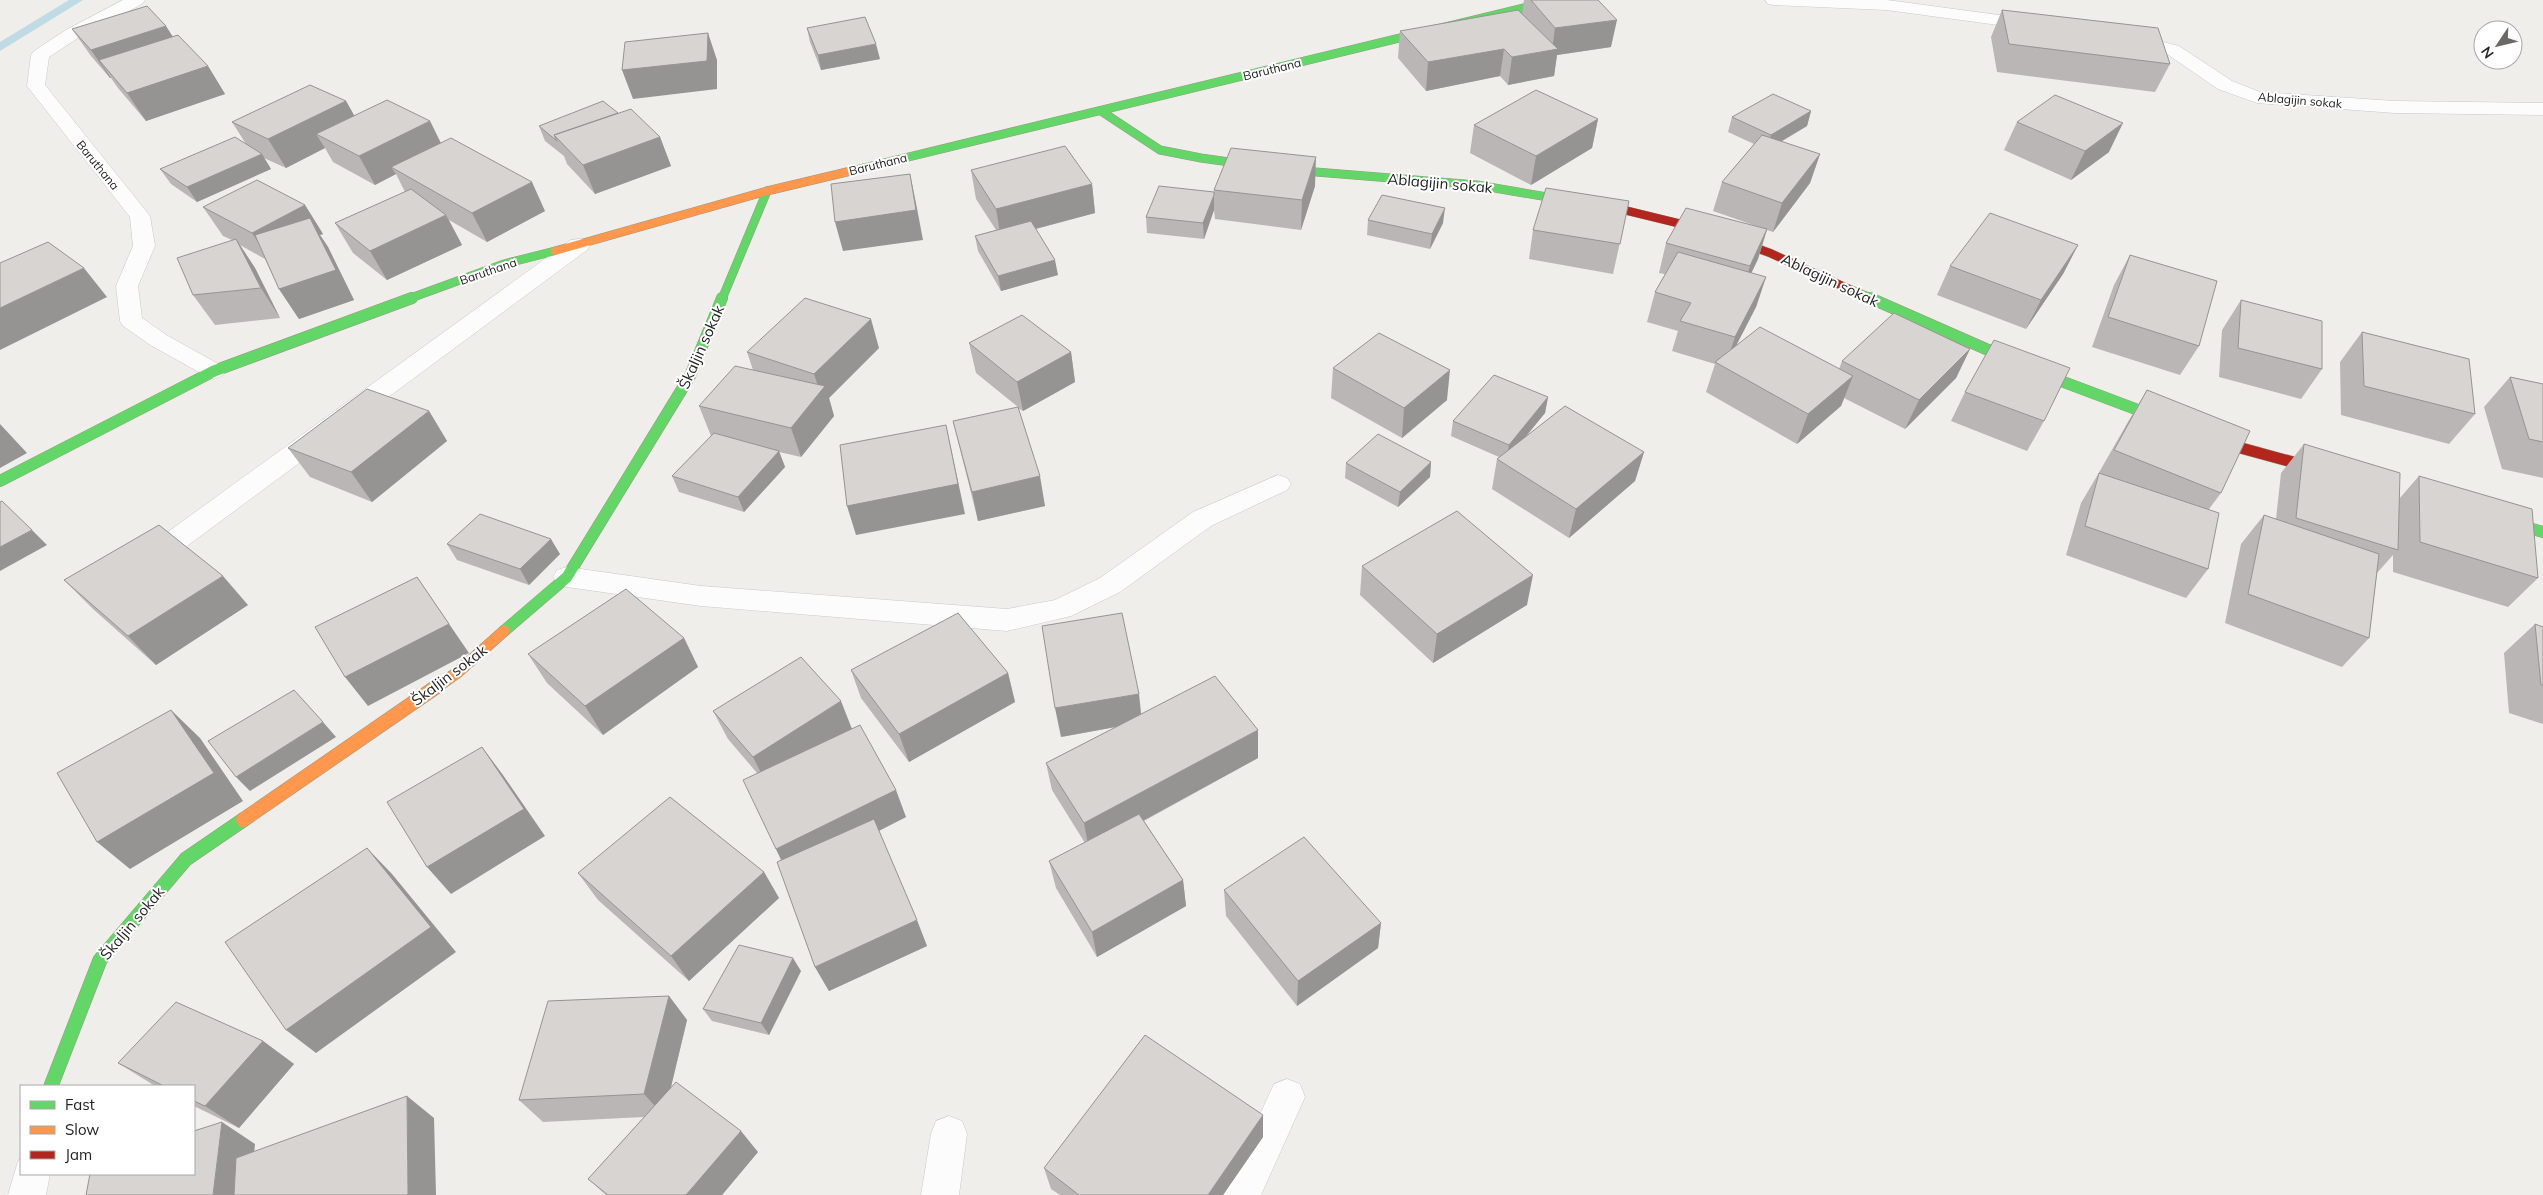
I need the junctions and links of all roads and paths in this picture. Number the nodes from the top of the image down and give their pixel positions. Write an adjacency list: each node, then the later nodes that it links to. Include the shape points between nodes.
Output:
1 (136, 0): 10 (street, Baruthana, via 40,55 36,86 140,216 144,246 127,286 131,321)
2 (1556, 0): 7 (street, Baruthana)
3 (1774, 0): 4 (street, via 1886,5)
4 (2056, 28)
5 (2111, 36): 6 (street, Ablagijin sokak, via 2173,50 2225,85 2257,97 2395,107)
6 (2543, 109)
7 (1101, 111): 8 (street, Baruthana); 11 (street, Ablagijin sokak, via 1160,150 1279,169 1477,185 1613,206 1706,230 1770,252 2045,376 2241,448)
8 (767, 191): 9 (street, Baruthana); 16 (street, Škaljin sokak, via 690,376)
9 (578, 245): 10 (street, Baruthana, via 504,264); 17 (street)
10 (214, 371): 12 (street, Baruthana)
11 (2336, 474)
12 (0, 481)
13 (1278, 484): 16 (street, via 1202,519 1110,585 1061,609 1006,620 701,596)
14 (2487, 516): 15 (street)
15 (2543, 532)
16 (567, 577): 18 (street, Škaljin sokak, via 458,672 186,859 100,960)
17 (125, 578)
18 (52, 1085)
19 (1287, 1097): 24 (street)
20 (949, 1134): 23 (street)
21 (31, 1175): 22 (street)
22 (27, 1195)
23 (940, 1195)
24 (1242, 1195)

